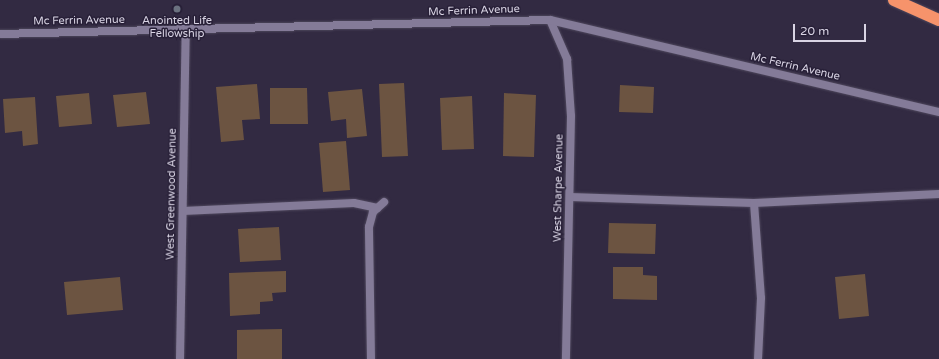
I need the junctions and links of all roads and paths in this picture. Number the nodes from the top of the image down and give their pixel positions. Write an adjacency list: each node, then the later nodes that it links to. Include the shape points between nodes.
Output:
1 (894, 0): 3 (highway)
2 (550, 20): 4 (street, Mc Ferrin Avenue); 6 (street, Mc Ferrin Avenue); 8 (street, West Sharpe Avenue, via 567,59 571,116)
3 (939, 20)
4 (186, 30): 5 (street, Mc Ferrin Avenue); 12 (street, West Greenwood Avenue)
5 (0, 34)
6 (939, 112)
7 (939, 194): 10 (street)
8 (570, 198): 10 (street); 15 (street, West Sharpe Avenue)
9 (384, 202): 11 (street)
10 (754, 203): 16 (street, via 761,298)
11 (377, 208): 12 (street, via 354,203); 14 (street, via 373,212 369,227)
12 (183, 211): 13 (street, West Greenwood Avenue)
13 (180, 359)
14 (371, 359)
15 (566, 359)
16 (758, 359)

